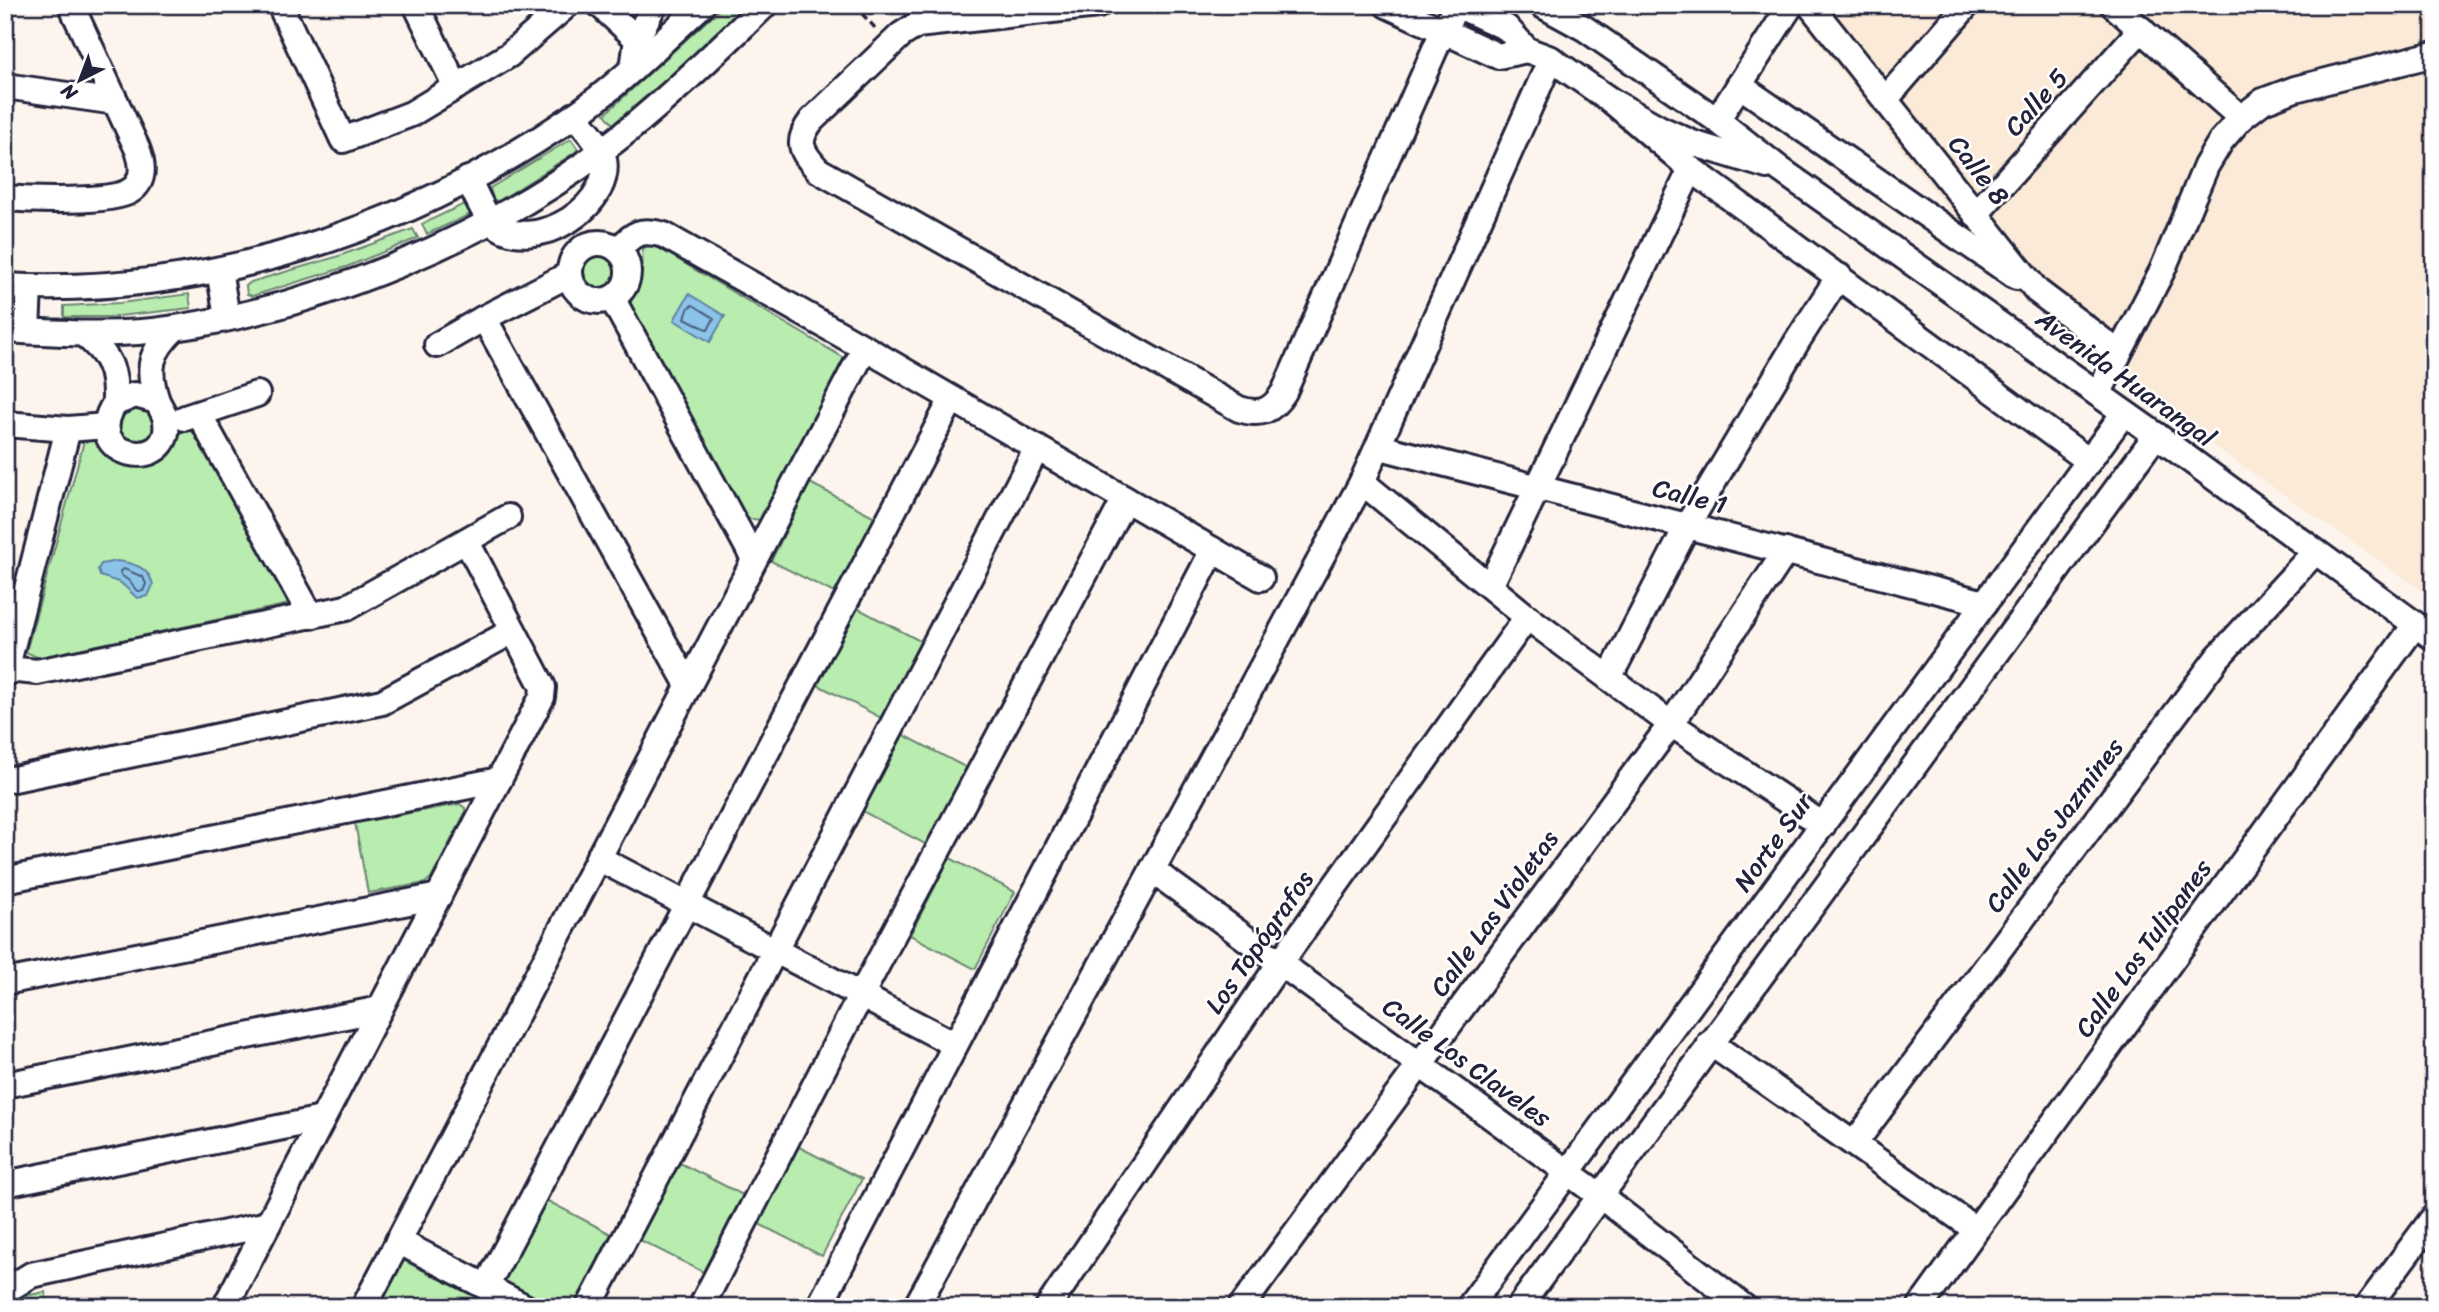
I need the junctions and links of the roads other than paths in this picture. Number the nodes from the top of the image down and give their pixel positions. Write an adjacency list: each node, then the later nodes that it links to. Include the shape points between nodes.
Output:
1 (71, 5): 28 (street)
2 (280, 5): 26 (street, via 343,140 411,114)
3 (416, 5): 26 (street)
4 (600, 5): 19 (street)
5 (702, 5): 23 (street)
6 (765, 5): 33 (street)
7 (1098, 5): 18 (street, via 917,25 812,120 803,131 806,158 818,170 1253,413 1266,412 1284,392)
8 (1387, 5): 18 (street, Avenida Huarangal)
9 (1457, 5): 18 (street); 20 (street, Avenida Huarangal, via 1507,28)
10 (1542, 5): 32 (street, Avenida Huarangal, via 1584,28)
11 (1791, 5): 24 (street)
12 (1810, 5): 27 (street, Calle 8)
13 (1967, 5): 27 (street)
14 (2113, 5): 17 (street)
15 (653, 6): 19 (street)
16 (558, 9): 26 (street, via 509,55)
17 (2141, 30): 31 (street); 39 (street, Calle 5)
18 (1443, 31): 20 (street, Avenida Huarangal, via 1498,56)
19 (637, 39): 23 (street)
20 (1527, 50): 22 (street, Avenida Huarangal)
21 (2434, 54): 31 (street, via 2295,89 2263,101)
22 (1551, 60): 29 (street, Avenida Huarangal); 68 (street)
23 (633, 68): 30 (street)
24 (1739, 85): 32 (street); 47 (street)
25 (5, 86): 28 (street)
26 (456, 87)
27 (1885, 100): 39 (street, Calle 8)
28 (116, 102): 37 (street, via 144,165 132,190 85,198)
29 (1613, 102): 34 (street); 35 (street, Avenida Huarangal, via 1692,143)
30 (575, 115): 33 (street); 36 (street)
31 (2241, 118): 56 (street, via 2206,166 2162,271)
32 (1717, 120): 35 (street, Avenida Huarangal)
33 (601, 151): 38 (street, via 604,173); 40 (street)
34 (1691, 169): 45 (street); 72 (street)
35 (1781, 170): 58 (street, Avenida Huarangal)
36 (468, 179): 40 (street); 44 (street, via 335,239)
37 (5, 198)
38 (583, 211): 41 (street); 42 (street)
39 (1976, 214): 47 (street, Calle 8)
40 (490, 221): 41 (street, via 511,233); 49 (street, via 377,272)
41 (553, 229): 43 (street)
42 (610, 246): 43 (street, via 586,246); 48 (street, via 628,266 620,293); 55 (street, via 643,231 664,235)
43 (572, 266): 48 (street, via 575,287 585,297); 50 (street)
44 (219, 270): 46 (street, via 96,286); 49 (street)
45 (1839, 276): 70 (street); 75 (street)
46 (17, 287): 52 (street)
47 (2037, 291): 56 (street, Calle 8)
48 (612, 298): 80 (street)
49 (227, 317): 51 (street)
50 (484, 318): 54 (street); 90 (street)
51 (175, 328): 53 (street); 61 (street, via 160,342 151,361 150,381)
52 (16, 331): 53 (street)
53 (85, 335): 60 (street, via 111,364)
54 (437, 345)
55 (865, 348): 59 (street); 80 (street)
56 (2119, 353): 58 (street)
57 (257, 394): 63 (street)
58 (2098, 394): 62 (street, Avenida Huarangal)
59 (952, 399): 69 (street); 99 (street)
60 (115, 403): 61 (street, via 135,395); 65 (street)
61 (161, 411): 63 (street); 65 (street, via 166,431 156,448 139,455 120,450)
62 (2124, 413): 67 (street, Avenida Huarangal); 70 (street, Norte Sur)
63 (199, 414): 84 (street)
64 (5, 424): 66 (street)
65 (106, 426): 66 (street)
66 (68, 429): 88 (street)
67 (2156, 435): 79 (street, Avenida Huarangal); 105 (street)
68 (1380, 447): 71 (street); 72 (street, Calle 1)
69 (1037, 448): 73 (street); 100 (street)
70 (2089, 461): 83 (street, Norte Sur)
71 (1362, 482): 82 (street); 96 (street)
72 (1536, 487): 75 (street, Calle 1); 82 (street)
73 (1125, 499): 77 (street); 103 (street)
74 (508, 517): 76 (street)
75 (1687, 526): 78 (street, Calle 1); 89 (street)
76 (467, 542): 84 (street, via 346,608); 86 (street)
77 (1213, 550): 81 (street); 106 (street)
78 (1786, 551): 83 (street, Calle 1); 91 (street, Calle Las Violetas)
79 (2315, 552): 87 (street, Avenida Huarangal); 110 (street, Calle Los Jazmines, via 2218,656)
80 (754, 559): 90 (street)
81 (1261, 578)
82 (1490, 586): 85 (street)
83 (1985, 603): 94 (street, Norte Sur)
84 (311, 616): 88 (street, via 37,672)
85 (1527, 617): 89 (street); 101 (street, Los Topógrafos)
86 (513, 631): 92 (street, via 382,702); 93 (street, via 542,687 542,697)
87 (2424, 632): 116 (street, Calle Los Tulipanes)
88 (6, 671)
89 (1609, 678): 91 (street)
90 (688, 685): 95 (street)
91 (1671, 724): 94 (street); 107 (street, Calle Las Violetas)
92 (5, 778)
93 (499, 780): 97 (street); 98 (street)
94 (1823, 825): 111 (street, Norte Sur)
95 (598, 858): 99 (street); 117 (street)
96 (1152, 870): 101 (street, Calle Los Claveles); 126 (street)
97 (5, 880)
98 (439, 896): 102 (street); 104 (street)
99 (688, 905): 100 (street); 118 (street)
100 (774, 950): 103 (street); 123 (street)
101 (1280, 963): 107 (street, Calle Los Claveles); 127 (street, Los Topógrafos)
102 (5, 982)
103 (860, 995): 106 (street); 124 (street)
104 (380, 1009): 108 (street); 109 (street)
105 (1710, 1043): 110 (street); 113 (street)
106 (954, 1044): 125 (street)
107 (1420, 1065): 111 (street, Calle Los Claveles); 128 (street, Calle Las Violetas)
108 (5, 1084)
109 (322, 1119): 112 (street); 115 (street)
110 (1854, 1144): 116 (street)
111 (1567, 1172): 113 (street, Calle Los Claveles); 129 (street, Norte Sur)
112 (5, 1184)
113 (1599, 1195): 130 (street); 131 (street, Calle Los Claveles)
114 (2434, 1217): 133 (street)
115 (268, 1224): 119 (street, via 31,1275); 120 (street)
116 (1975, 1229): 132 (street, Calle Los Tulipanes)
117 (398, 1241): 118 (street); 121 (street)
118 (486, 1287): 122 (street)
119 (5, 1291)
120 (225, 1307)
121 (364, 1307)
122 (524, 1307)
123 (589, 1307)
124 (701, 1307)
125 (818, 1307)
126 (916, 1307)
127 (1048, 1307)
128 (1241, 1307)
129 (1469, 1307)
130 (1520, 1307)
131 (1744, 1307)
132 (1920, 1307)
133 (2368, 1307)

